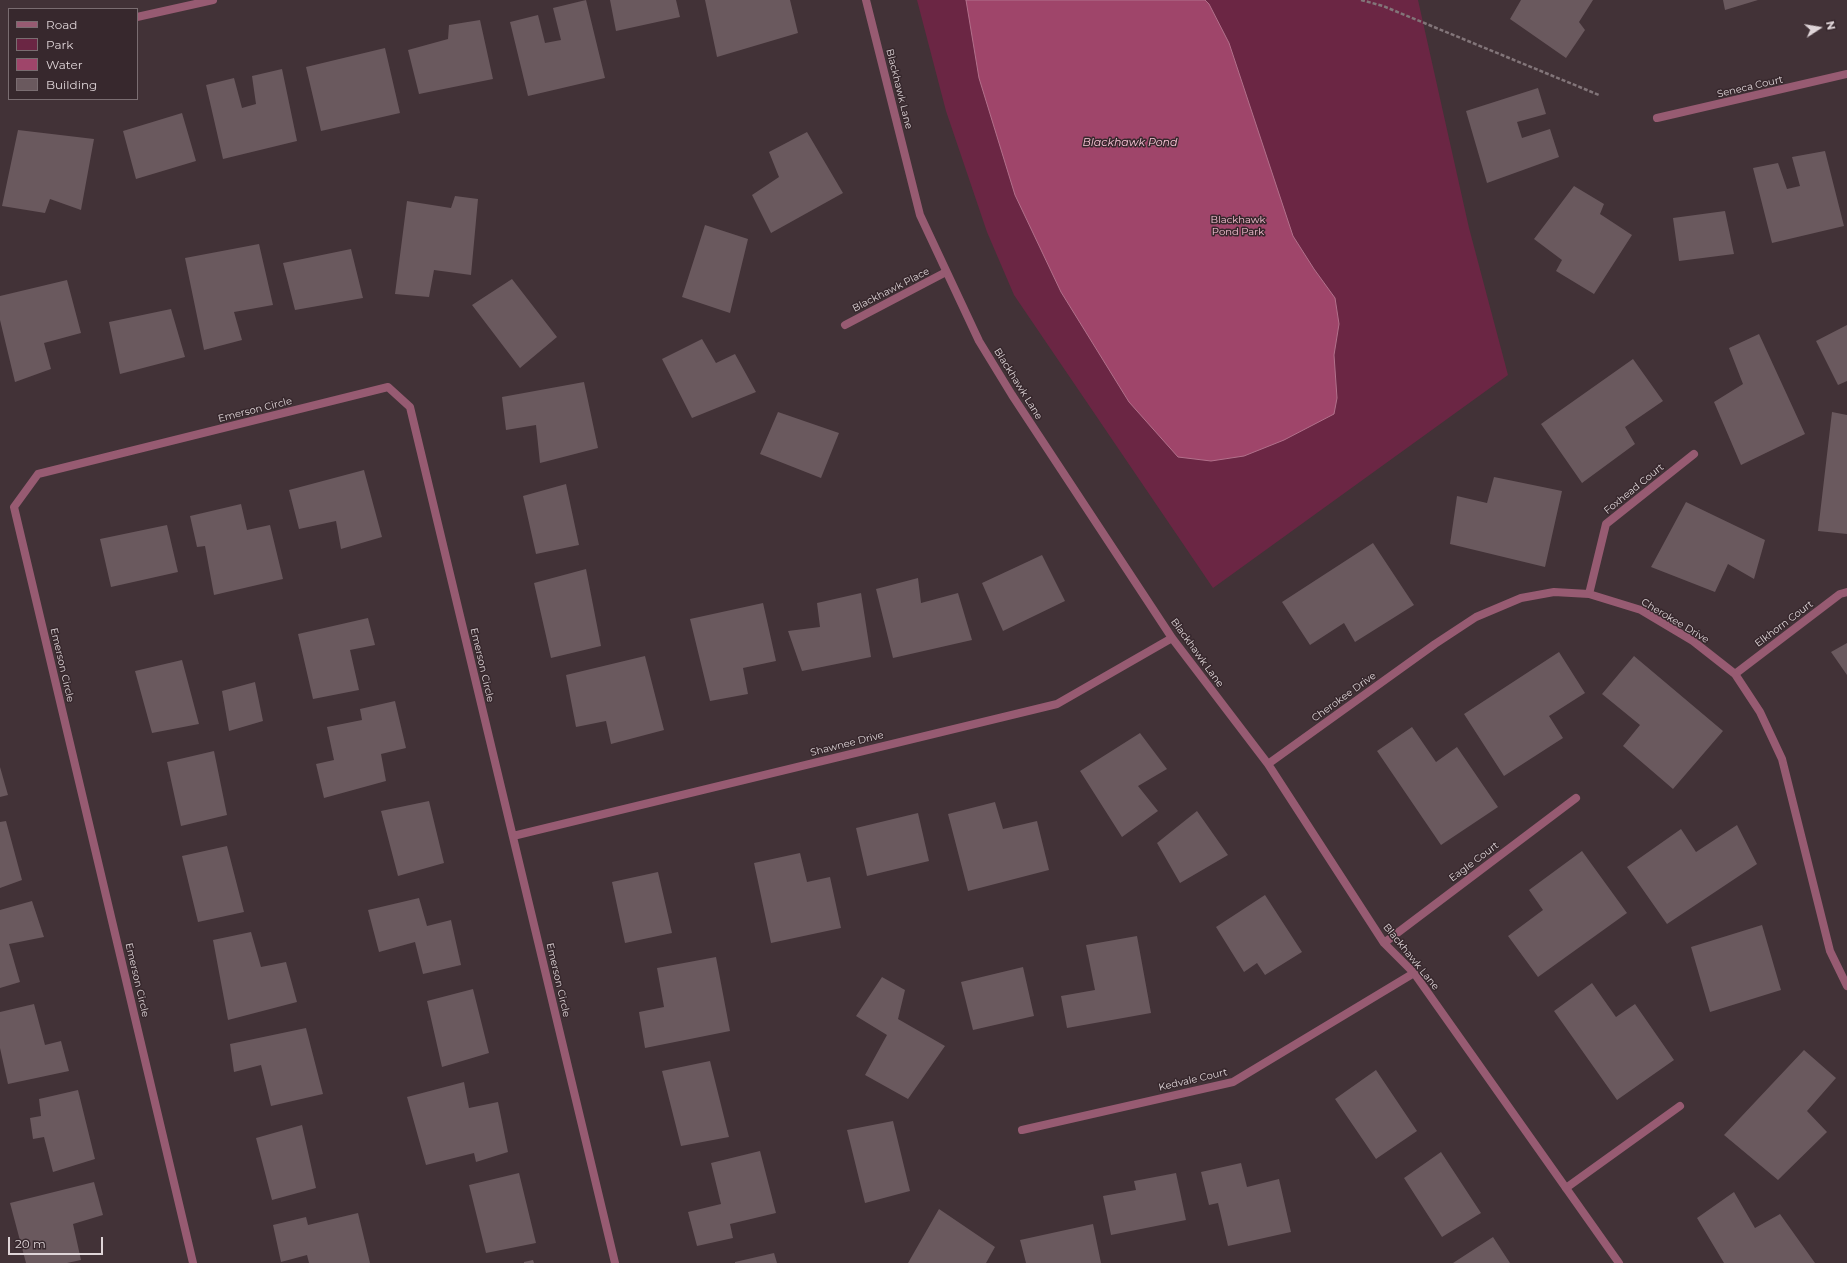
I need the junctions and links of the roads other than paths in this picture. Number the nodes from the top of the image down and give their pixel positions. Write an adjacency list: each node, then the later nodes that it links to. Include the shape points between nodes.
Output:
1 (214, 0): 3 (street)
2 (866, 0): 6 (street, Blackhawk Lane, via 920,214)
3 (138, 17)
4 (1847, 74): 5 (street, Seneca Court)
5 (1657, 118)
6 (946, 272): 7 (street, Blackhawk Place); 11 (street, Blackhawk Lane, via 979,341 1012,395)
7 (845, 325)
8 (1694, 454): 10 (street, Foxhead Court, via 1606,524)
9 (1847, 592): 12 (street, Elkhorn Court, via 1840,594)
10 (1589, 594): 12 (street, Cherokee Drive, via 1641,610 1693,641); 13 (street, Cherokee Drive, via 1554,592 1521,598 1476,617)
11 (1172, 638): 13 (street, Blackhawk Lane); 15 (street, Shawnee Drive, via 1057,704)
12 (1735, 674): 18 (street, Cherokee Drive, via 1760,712 1782,759 1830,950)
13 (1268, 764): 16 (street, Blackhawk Lane)
14 (1576, 798): 16 (street, Eagle Court)
15 (513, 836): 22 (street, Emerson Circle, via 410,407 388,387 38,474 14,506); 23 (street, Emerson Circle)
16 (1384, 943): 17 (street, Blackhawk Lane)
17 (1414, 973): 20 (street, Kedvale Court, via 1233,1082); 21 (street, Blackhawk Lane)
18 (1847, 986)
19 (1680, 1106): 21 (street)
20 (1022, 1130)
21 (1566, 1188): 24 (street, Blackhawk Lane)
22 (193, 1263)
23 (615, 1263)
24 (1619, 1263)

